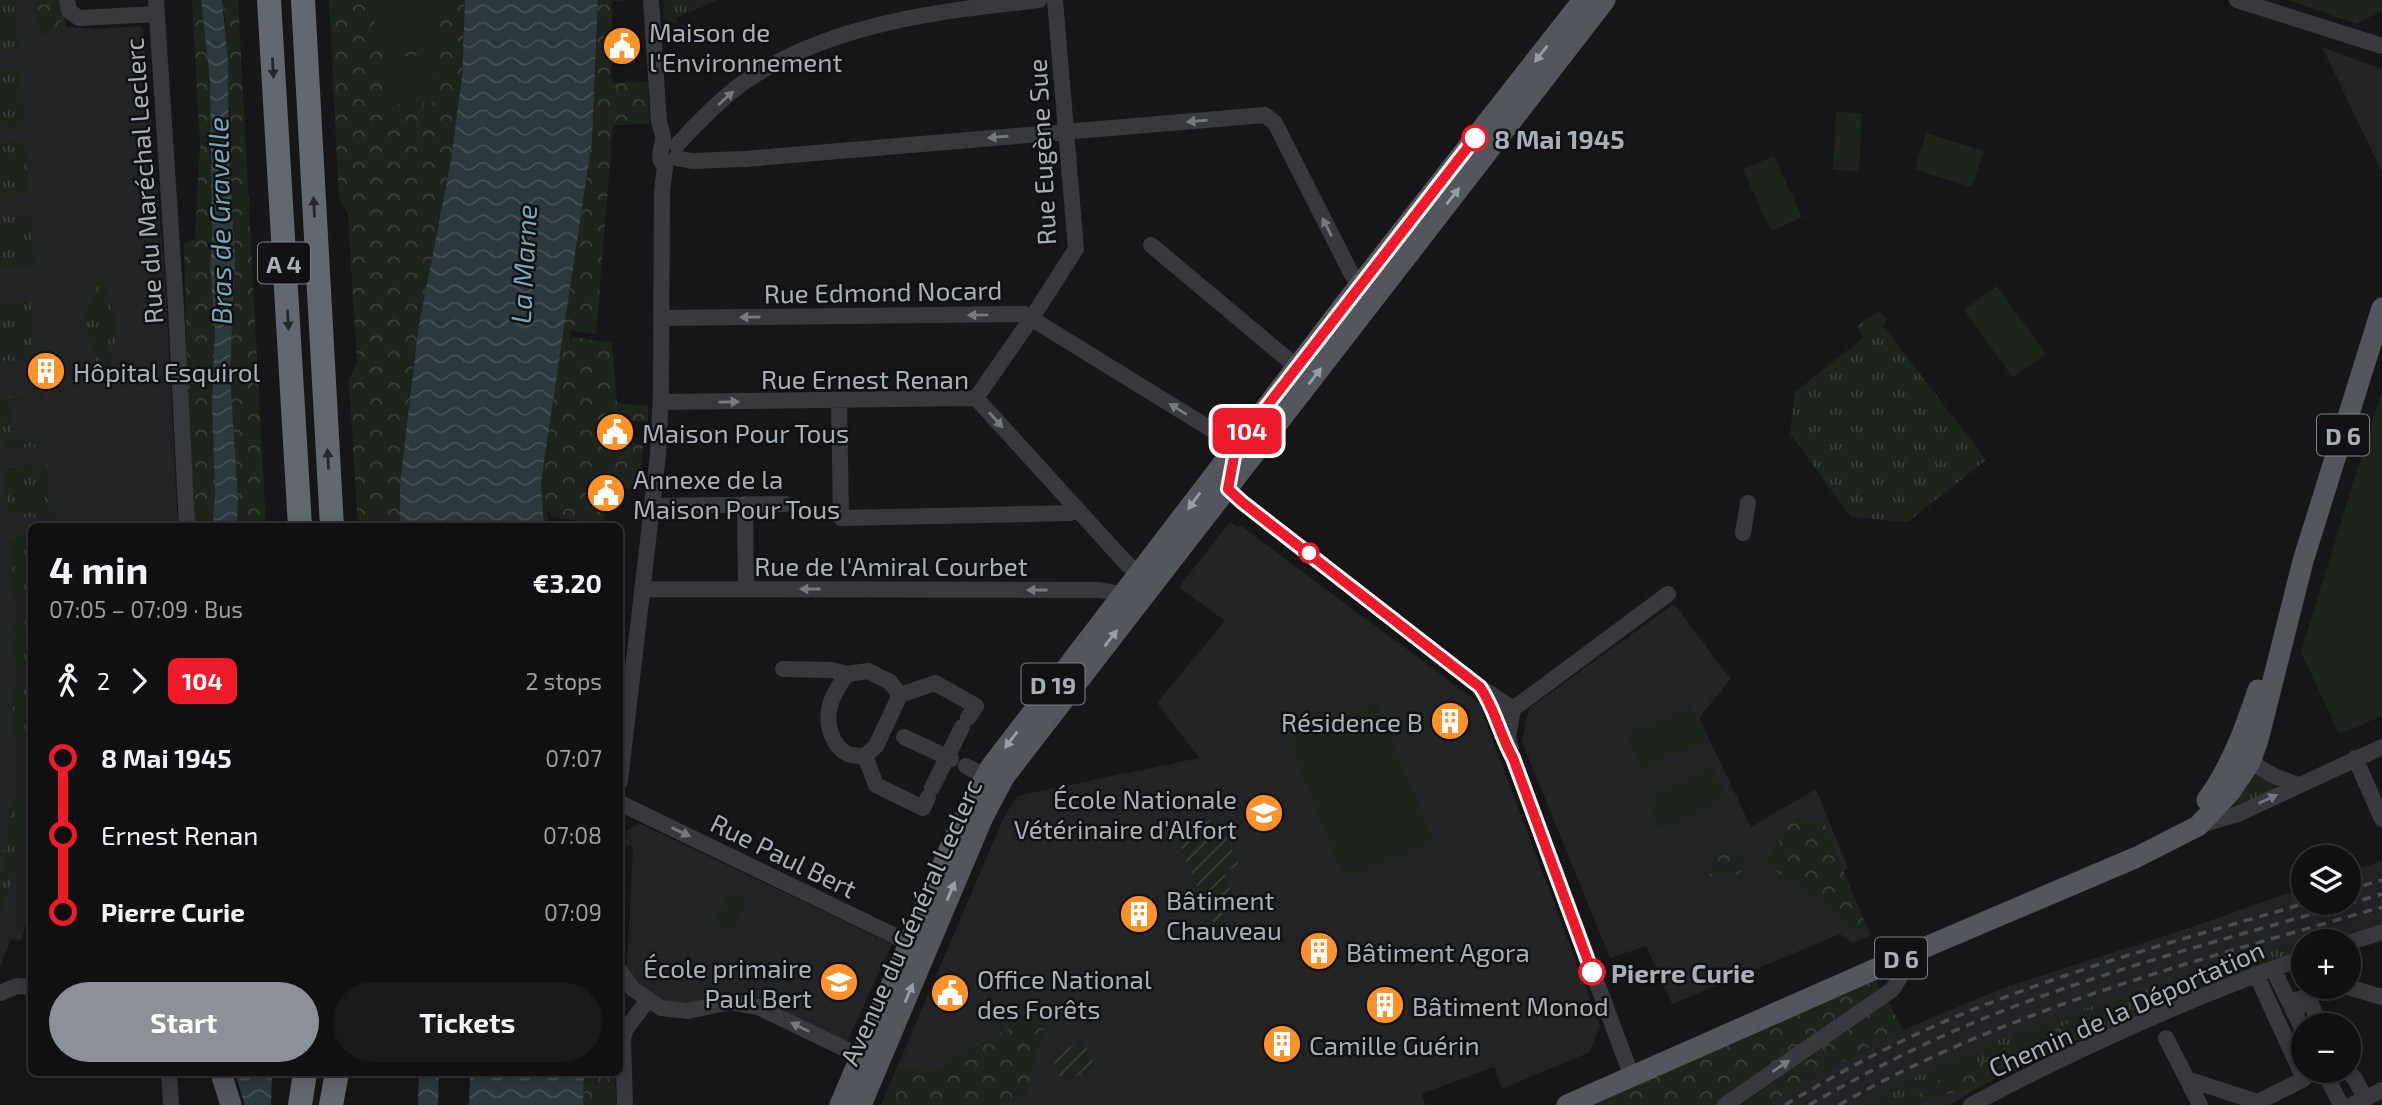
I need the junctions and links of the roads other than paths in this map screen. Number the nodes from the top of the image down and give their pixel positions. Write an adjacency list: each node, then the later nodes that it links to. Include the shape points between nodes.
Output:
1 (67, 0): 11 (street, via 69,11 79,18)
2 (269, 0): 32 (highway, A 4, one-way to 32)
3 (303, 0): 33 (highway, A 4, one-way to 3)
4 (651, 0): 14 (street, via 659,122)
5 (1039, 0): 10 (street)
6 (1055, 0): 13 (street, Rue Eugène Sue)
7 (1583, 0): 16 (main road, Avenue du Général Leclerc / D 19, one-way to 16)
8 (1605, 0): 16 (main road, Avenue du Général Leclerc / D 19, one-way to 8)
9 (2237, 0): 12 (street)
10 (971, 4): 14 (street, one-way to 10, via 745,81 775,63 882,24)
11 (157, 7): 31 (street, Rue du Maréchal Leclerc)
12 (2382, 46)
13 (1066, 132): 14 (street, one-way to 14, via 734,160 692,161); 16 (street, one-way to 13, via 1351,273 1275,123 1265,115); 19 (street, Rue Eugène Sue, via 1076,249)
14 (670, 153): 18 (street, via 662,191)
15 (1152, 245): 20 (street)
16 (1366, 293): 20 (main road, Avenue du Général Leclerc / D 19); 25 (main road, Avenue du Général Leclerc / D 19, one-way to 16)
17 (2382, 308): 53 (main road, D 6, via 2292,587)
18 (661, 318): 19 (street, Rue Edmond Nocard, one-way to 18, via 1024,314); 23 (street)
19 (1031, 319): 21 (street, Rue Eugène Sue); 24 (street, Rue Edmond Nocard, one-way to 19)
20 (1298, 368): 24 (main road, Avenue du Général Leclerc / D 19)
21 (976, 398): 22 (street, Rue Ernest Renan); 30 (street, Rue Ernest Renan, one-way to 30)
22 (839, 400): 23 (street, Rue Ernest Renan, one-way to 22); 30 (street, via 841,518 1070,513)
23 (661, 402): 29 (street)
24 (1236, 446): 25 (main road); 36 (main road, Avenue du Général Leclerc / D 19, one-way to 36)
25 (1228, 489): 35 (main road, Avenue du Général Leclerc / D 19); 43 (street)
26 (785, 503): 28 (street)
27 (1748, 503): 34 (street)
28 (745, 504): 29 (street); 38 (street)
29 (652, 506): 37 (street)
30 (1075, 508): 36 (street, Rue Ernest Renan)
31 (187, 523)
32 (300, 523)
33 (332, 523)
34 (1743, 533)
35 (1162, 572): 36 (street); 40 (main road, Avenue du Général Leclerc / D 19)
36 (1138, 573): 40 (main road, Avenue du Général Leclerc / D 19)
37 (642, 589): 38 (street, Rue de l'Amiral Courbet); 49 (street)
38 (746, 589): 40 (street, Rue de l'Amiral Courbet, one-way to 38, via 1100,590)
39 (1668, 594): 45 (street)
40 (1128, 601): 62 (main road, Avenue du Général Leclerc / D 19, one-way to 40, via 1004,777); 62 (main road, Avenue du Général Leclerc / D 19, one-way to 62, via 976,771)
41 (783, 669): 42 (street)
42 (847, 674): 44 (street, via 868,671 890,681); 50 (street, via 829,709 829,725 835,744 849,755)
43 (1480, 687): 45 (street); 46 (street)
44 (900, 695): 47 (street); 51 (street, via 935,683 969,717)
45 (1513, 709): 46 (street, via 1504,715); 52 (street, via 1508,737)
46 (1493, 713): 52 (street)
47 (893, 732): 50 (street); 51 (street)
48 (2382, 747): 54 (street)
49 (623, 755)
50 (865, 756): 51 (street, via 876,785 926,797)
51 (949, 758)
52 (1513, 758): 81 (street)
53 (2243, 758): 55 (street); 58 (main road, D 6, via 2231,791); 59 (main road, D 6)
54 (2356, 758): 55 (street); 57 (street)
55 (2298, 785): 58 (street, one-way to 55, via 2238,814)
56 (623, 804): 62 (street, Rue Paul Bert, one-way to 62)
57 (2382, 819)
58 (2198, 826): 59 (main road, D 6)
59 (2169, 839): 63 (main road, D 6, via 2137,857)
60 (2382, 932): 61 (street)
61 (2361, 939)
62 (916, 949): 77 (main road, Avenue du Général Leclerc / D 19)
63 (1902, 957): 81 (main road, D 6); 95 (street, one-way to 63, via 1893,989)
64 (2291, 962): 65 (street, Chemin de la Déportation)
65 (2273, 969): 66 (street, Chemin de la Déportation); 74 (street)
66 (2256, 974): 87 (street, via 2304,1079); 96 (street, Chemin de la Déportation)
67 (623, 976): 73 (street)
68 (28, 987): 70 (street)
69 (2361, 991): 71 (street)
70 (0, 993)
71 (2382, 997)
72 (2297, 999): 75 (street, via 2292,1001)
73 (647, 1000): 77 (street, one-way to 73, via 758,1007 730,1002 680,1011); 91 (street, via 623,1038)
74 (2296, 1013)
75 (2297, 1013)
76 (2166, 1038): 82 (street)
77 (870, 1061): 92 (main road, Avenue du Général Leclerc / D 19); 93 (main road, Avenue du Général Leclerc / D 19)
78 (169, 1076): 88 (street)
79 (222, 1076): 89 (main road)
80 (336, 1076): 90 (highway)
81 (1632, 1077): 94 (main road, D 6)
82 (2187, 1079): 87 (street); 97 (street)
83 (2330, 1083): 98 (street)
84 (2356, 1083): 86 (street)
85 (2382, 1090): 86 (street)
86 (2359, 1102)
87 (2257, 1104)
88 (170, 1105)
89 (231, 1105)
90 (331, 1105)
91 (625, 1105)
92 (840, 1105)
93 (861, 1105)
94 (1567, 1105)
95 (1725, 1105)
96 (1971, 1105)
97 (2200, 1105)
98 (2341, 1105)

